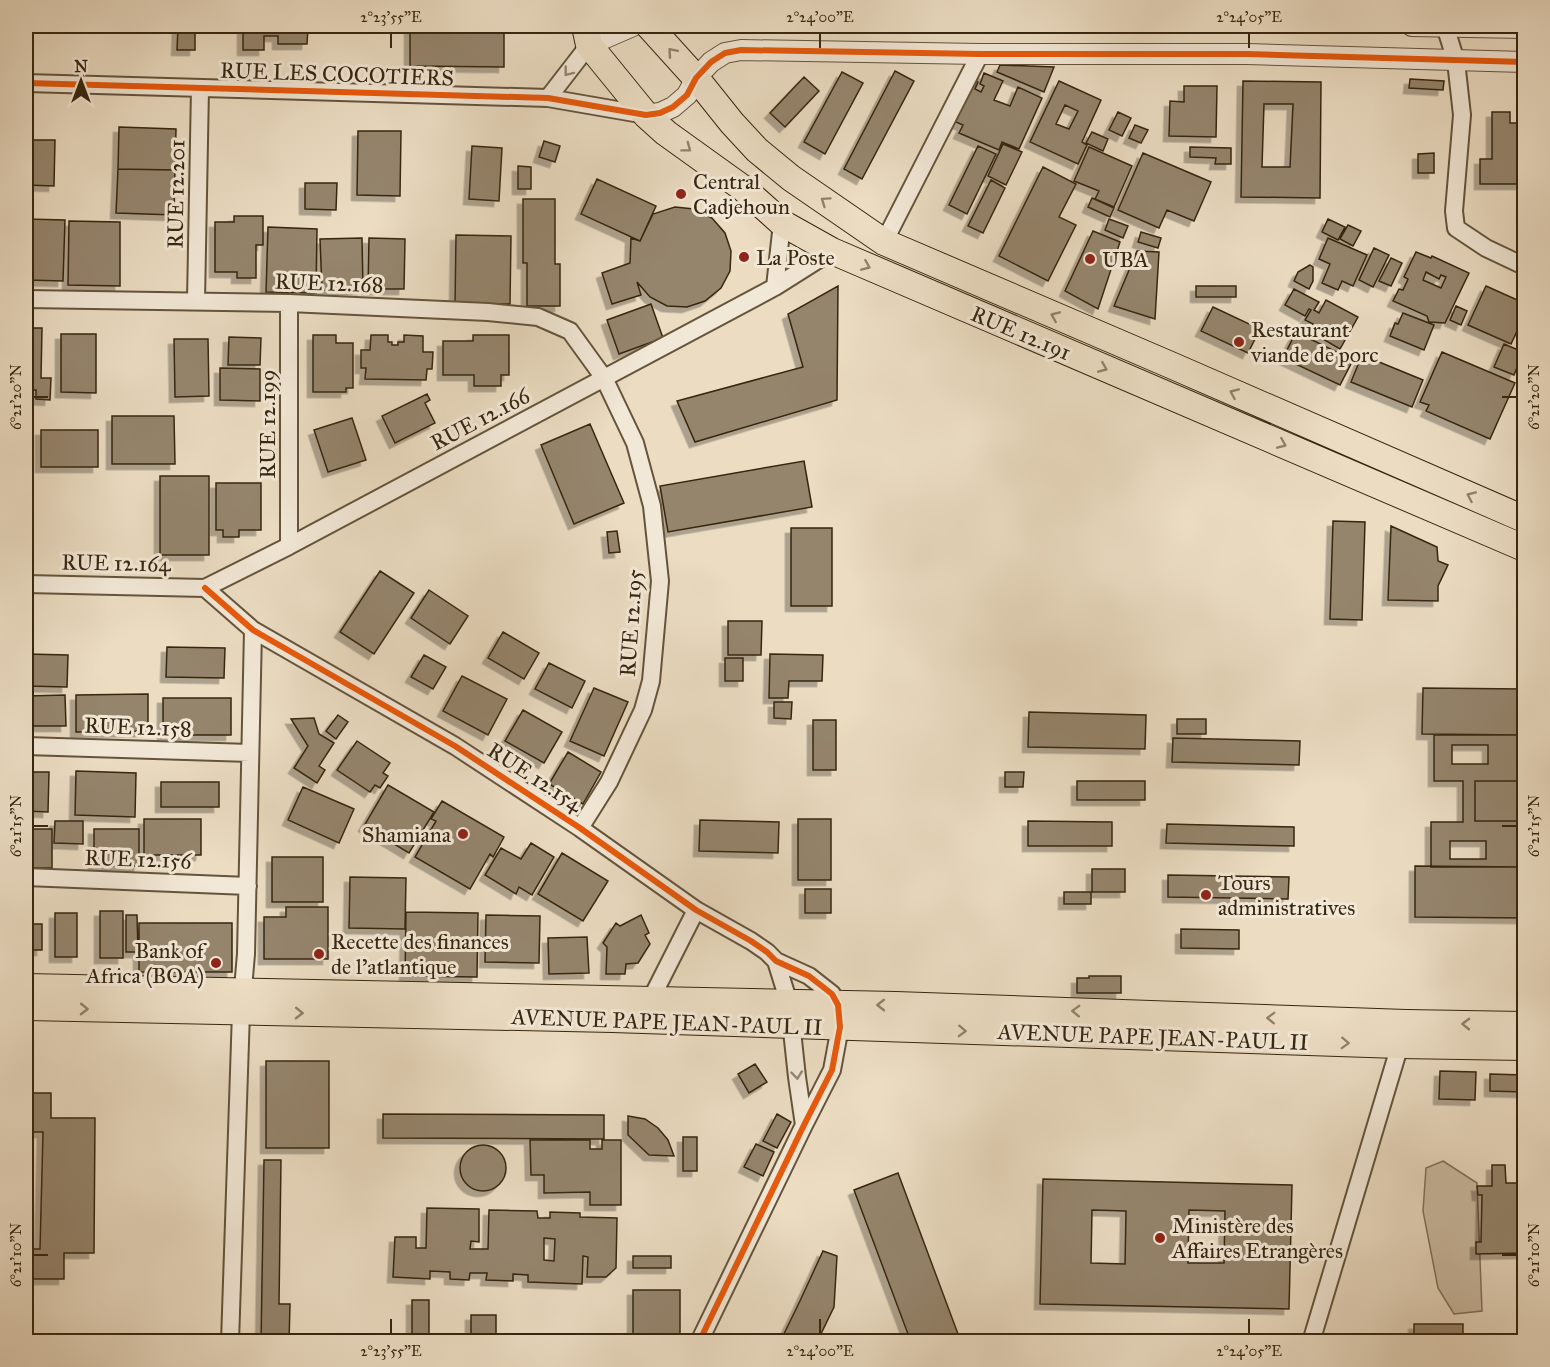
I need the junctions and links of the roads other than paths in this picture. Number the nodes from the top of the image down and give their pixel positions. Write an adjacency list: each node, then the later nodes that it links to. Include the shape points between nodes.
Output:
1 (633, 26): 6 (street)
2 (649, 26): 10 (main road, RUE 12.191, one-way to 2)
3 (1412, 26): 4 (street)
4 (1445, 26): 5 (street); 8 (street)
5 (1524, 28)
6 (587, 35): 13 (street, one-way to 13); 14 (main road, RUE 12.191)
7 (980, 54): 8 (street, via 1247,54); 10 (street, via 741,50 725,53); 16 (street)
8 (1456, 61): 9 (street); 18 (street, via 1462,115 1456,228)
9 (1524, 63)
10 (696, 78): 14 (street, via 687,96 673,107); 16 (main road, RUE 12.191, one-way to 10, via 757,150)
11 (26, 83): 12 (street, RUE LES COCOTIERS)
12 (201, 88): 13 (street, RUE LES COCOTIERS); 21 (street, RUE 12.201)
13 (548, 98): 14 (street, RUE LES COCOTIERS)
14 (646, 115): 15 (main road, RUE 12.191, one-way to 15)
15 (782, 223): 17 (main road, RUE 12.191); 19 (street)
16 (884, 242): 24 (main road, RUE 12.191, one-way to 16)
17 (831, 251): 19 (street, RUE 12.166); 26 (main road, RUE 12.191, one-way to 26)
18 (1524, 266)
19 (775, 287): 23 (street, RUE 12.166)
20 (26, 299): 21 (street, RUE 12.168)
21 (196, 301): 22 (street, RUE 12.168)
22 (289, 303): 23 (street, RUE 12.168, via 538,317 570,332); 25 (street, RUE 12.199)
23 (604, 378): 25 (street, RUE 12.166); 32 (street, RUE 12.195, via 635,443 652,506 660,581 651,681 643,711 609,782)
24 (1524, 519)
25 (289, 546): 28 (street, RUE 12.166)
26 (1524, 548)
27 (26, 584): 28 (street, RUE 12.164)
28 (205, 588): 29 (street, RUE 12.154)
29 (253, 630): 31 (street); 32 (street, RUE 12.154, via 455,746)
30 (26, 746): 31 (street, RUE 12.158)
31 (250, 753): 34 (street)
32 (580, 828): 35 (street, RUE 12.154)
33 (26, 877): 34 (street, RUE 12.156)
34 (248, 886): 39 (street)
35 (696, 910): 36 (street, RUE 12.154, via 751,941); 38 (street)
36 (776, 961): 41 (street); 42 (street, RUE 12.154, via 809,976 832,994)
37 (26, 987): 39 (main road, AVENUE PAPE JEAN-PAUL II)
38 (651, 999): 39 (main road, AVENUE PAPE JEAN-PAUL II); 41 (main road, AVENUE PAPE JEAN-PAUL II)
39 (242, 1001): 40 (main road, AVENUE PAPE JEAN-PAUL II, one-way to 39); 41 (main road, AVENUE PAPE JEAN-PAUL II, one-way to 41, via 553,1018); 47 (street)
40 (26, 1007)
41 (790, 1014): 42 (main road, AVENUE PAPE JEAN-PAUL II); 46 (street, one-way to 46)
42 (839, 1016): 44 (main road, AVENUE PAPE JEAN-PAUL II, via 896,1005); 46 (street, via 832,1070)
43 (1524, 1025): 44 (main road, AVENUE PAPE JEAN-PAUL II, one-way to 44)
44 (1403, 1034): 45 (main road, AVENUE PAPE JEAN-PAUL II); 49 (street)
45 (1524, 1047)
46 (804, 1125): 48 (street)
47 (230, 1341)
48 (699, 1341)
49 (1311, 1341)

